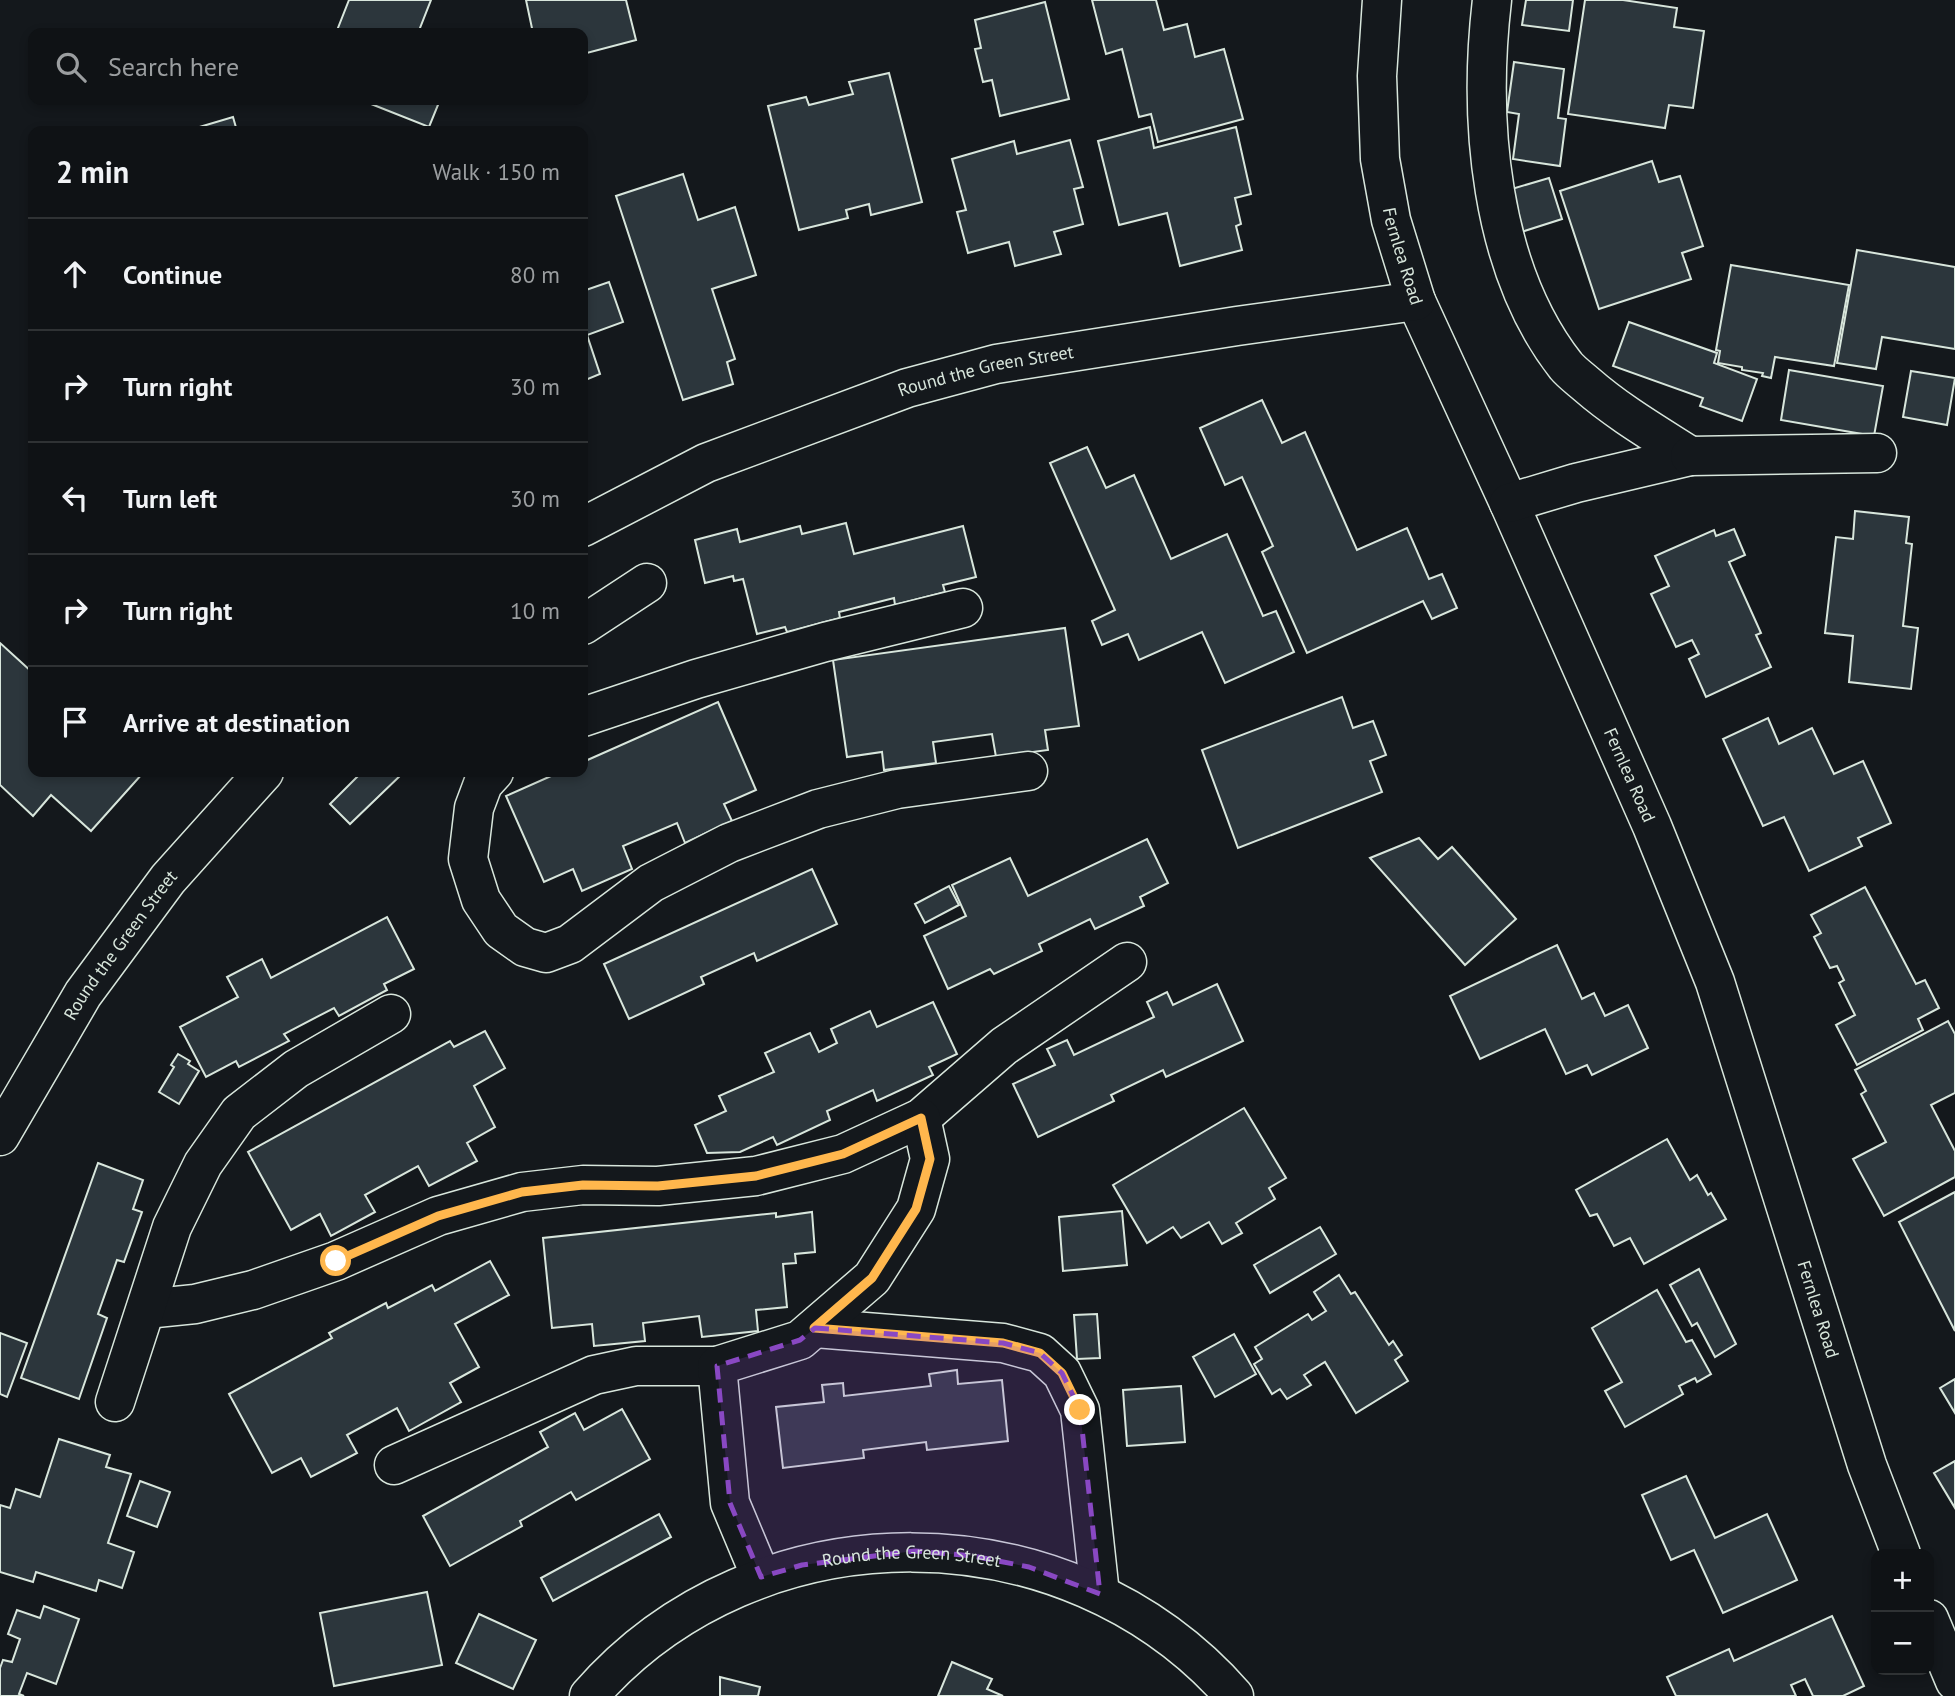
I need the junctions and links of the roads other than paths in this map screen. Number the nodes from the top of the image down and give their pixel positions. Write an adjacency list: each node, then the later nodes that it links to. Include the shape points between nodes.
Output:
1 (1382, 0): 3 (street, Fernlea Road, via 1377,76 1380,159 1391,220)
2 (1492, 0): 5 (street, via 1486,117 1505,242 1523,293 1567,367 1613,407)
3 (1416, 301): 6 (street, Fernlea Road); 7 (street, Round the Green Street, via 996,364 920,384 706,463)
4 (1877, 453): 5 (street)
5 (1690, 456): 6 (street)
6 (1509, 503): 24 (street, Fernlea Road, via 1652,826 1715,982 1867,1465)
7 (588, 524)
8 (647, 583): 10 (street)
9 (963, 608): 11 (street, via 825,642)
10 (588, 622)
11 (588, 715)
12 (1028, 771): 14 (street, via 897,789 818,809 729,843 650,883 570,944 546,953 525,947 501,930 481,900 468,859 474,808)
13 (259, 777): 18 (street, Round the Green Street, via 167,879 83,994)
14 (489, 777)
15 (1127, 962): 17 (street, via 1004,1046)
16 (391, 1014): 19 (street, via 296,1069 239,1113 203,1164 172,1227)
17 (921, 1118): 19 (street, via 843,1154 756,1176 522,1192 438,1216 336,1261 253,1290 195,1304); 20 (street, via 930,1159 916,1209 872,1278)
18 (0, 1136)
19 (146, 1309): 22 (street)
20 (814, 1328): 21 (street, via 800,1340); 26 (street, via 1003,1343 1040,1353 1062,1373 1080,1410)
21 (717, 1366): 23 (street, via 636,1366 594,1374); 25 (street, via 730,1503)
22 (115, 1402)
23 (394, 1465)
24 (1899, 1549)
25 (761, 1577): 26 (street, Round the Green Street, via 859,1554 915,1551 1029,1567); 29 (street, Round the Green Street, via 695,1609 645,1642)
26 (1100, 1594): 30 (street, Round the Green Street, via 1181,1645)
27 (1934, 1631): 28 (street)
28 (1955, 1681)
29 (589, 1696)
30 (1234, 1696)

